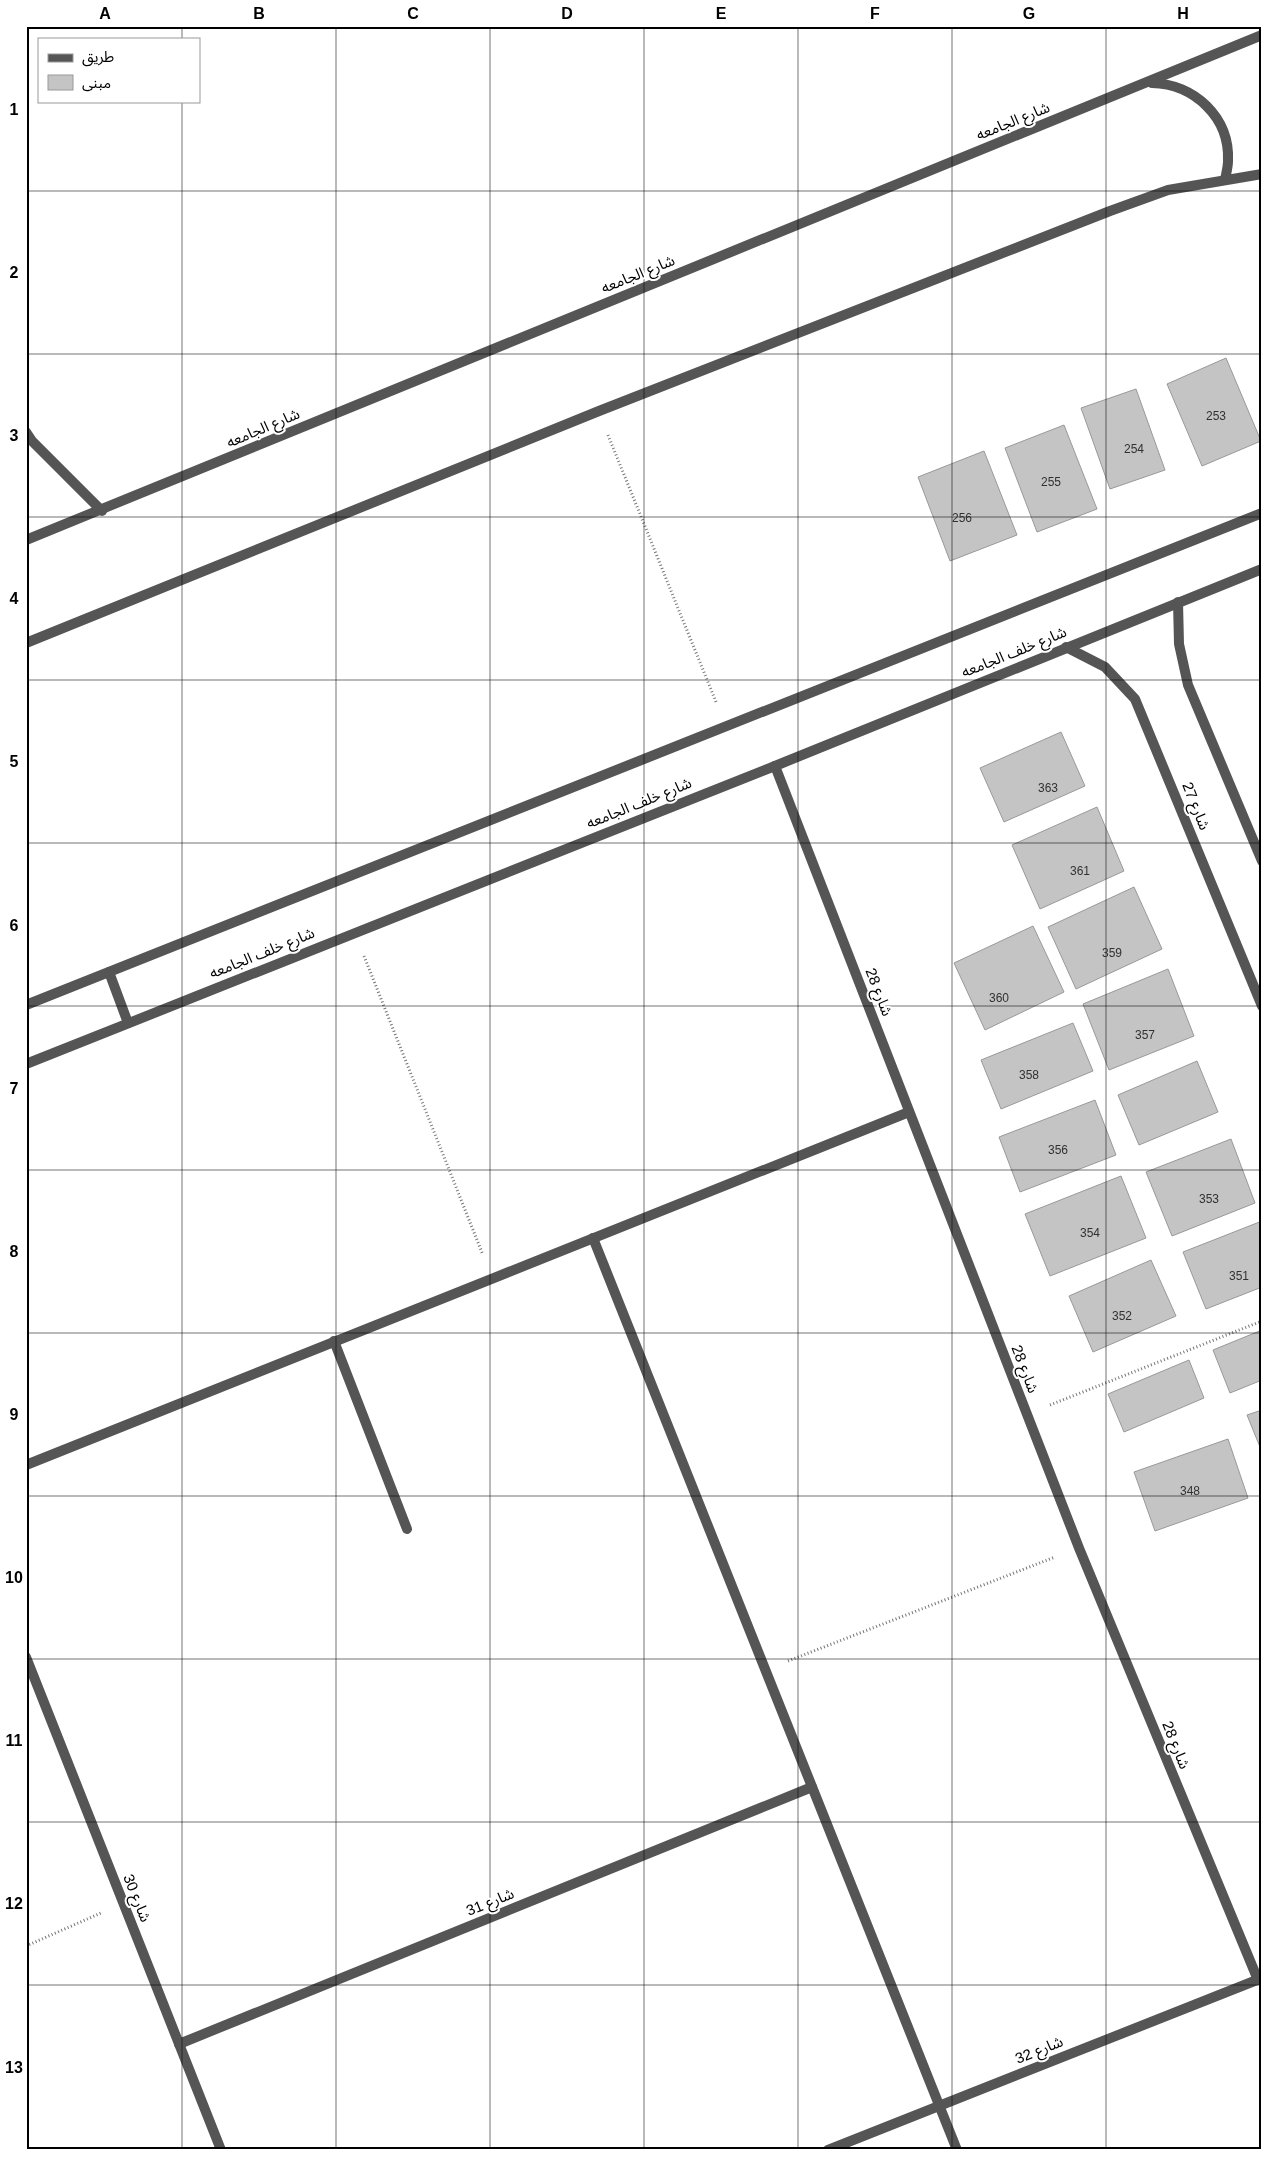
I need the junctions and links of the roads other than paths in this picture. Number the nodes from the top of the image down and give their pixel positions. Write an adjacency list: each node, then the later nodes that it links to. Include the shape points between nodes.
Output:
1 (1262, 35): 2 (street, شارع الجامعه)
2 (1147, 83): 4 (street, via 1182,88 1210,108 1227,141); 6 (street, شارع الجامعه)
3 (1262, 174): 4 (street)
4 (1225, 180): 11 (street, via 1168,190 1110,211 598,411)
5 (26, 432): 6 (street)
6 (102, 511): 8 (street, شارع الجامعه)
7 (1262, 513): 15 (street)
8 (26, 540)
9 (1262, 568): 10 (street, شارع خلف الجامعه)
10 (1178, 602): 12 (street, شارع خلف الجامعه); 14 (street, via 1179,644 1188,685)
11 (26, 643)
12 (1066, 647): 13 (street, شارع خلف الجامعه); 17 (street, شارع 27, via 1105,667 1135,699)
13 (775, 766): 18 (street, شارع خلف الجامعه); 20 (street, شارع 28)
14 (1262, 861)
15 (109, 972): 16 (street); 18 (street)
16 (26, 1005)
17 (1262, 1006)
18 (128, 1023): 19 (street, شارع خلف الجامعه)
19 (26, 1064)
20 (909, 1112): 21 (street); 27 (street, شارع 28, via 1079,1548)
21 (593, 1238): 22 (street); 26 (street)
22 (334, 1341): 23 (street); 24 (street)
23 (26, 1465)
24 (407, 1529)
25 (26, 1657): 28 (street, شارع 30)
26 (812, 1787): 28 (street, شارع 31); 29 (street)
27 (1260, 1979): 29 (street, شارع 32)
28 (179, 2044): 30 (street, شارع 30)
29 (939, 2106): 31 (street, شارع 32); 32 (street)
30 (221, 2150)
31 (828, 2150)
32 (957, 2150)

